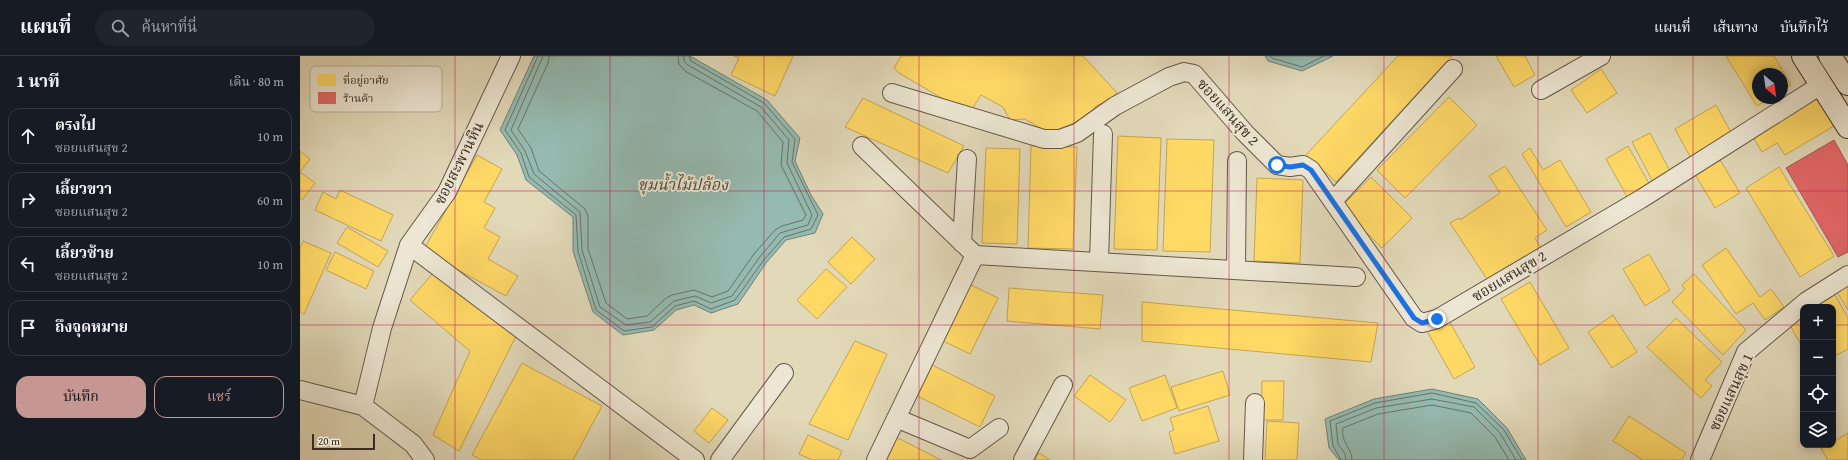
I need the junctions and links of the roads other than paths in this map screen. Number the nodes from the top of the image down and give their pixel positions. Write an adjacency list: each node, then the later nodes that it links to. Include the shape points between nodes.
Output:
1 (511, 56): 17 (street, ซอยสะพานหิน, via 447,192)
2 (1601, 56): 8 (street)
3 (1803, 56): 7 (main road)
4 (1830, 56): 6 (main road)
5 (1453, 69): 15 (street)
6 (1848, 84)
7 (1821, 85): 10 (main road); 15 (street, ซอยแสนสุข 2, via 1640,199 1437,319 1422,323 1414,318)
8 (1541, 90)
9 (892, 93): 15 (street, ซอยแสนสุข 2, via 1044,139 1060,139 1077,133 1115,106 1169,77 1184,72 1194,74 1245,133 1277,165 1303,165 1311,170)
10 (1848, 127)
11 (1103, 134): 19 (street)
12 (862, 146): 16 (street)
13 (967, 159): 16 (street)
14 (1237, 161): 20 (street)
15 (1333, 201)
16 (962, 242): 18 (street)
17 (409, 245): 27 (street, ซอยสะพานหิน, via 382,328); 31 (street)
18 (975, 255): 19 (street); 28 (street)
19 (1099, 262): 20 (street)
20 (1236, 270): 22 (street)
21 (1848, 275): 36 (street, ซอยแสนสุข 1, via 1807,301 1746,352)
22 (1356, 277)
23 (784, 372): 32 (street)
24 (1062, 385): 34 (street)
25 (300, 390): 27 (street)
26 (1254, 403): 35 (street)
27 (363, 406): 30 (street, via 413,444)
28 (896, 418): 29 (street, via 970,449); 33 (street)
29 (998, 428)
30 (425, 460)
31 (695, 460)
32 (720, 460)
33 (876, 460)
34 (1023, 460)
35 (1253, 460)
36 (1700, 460)

